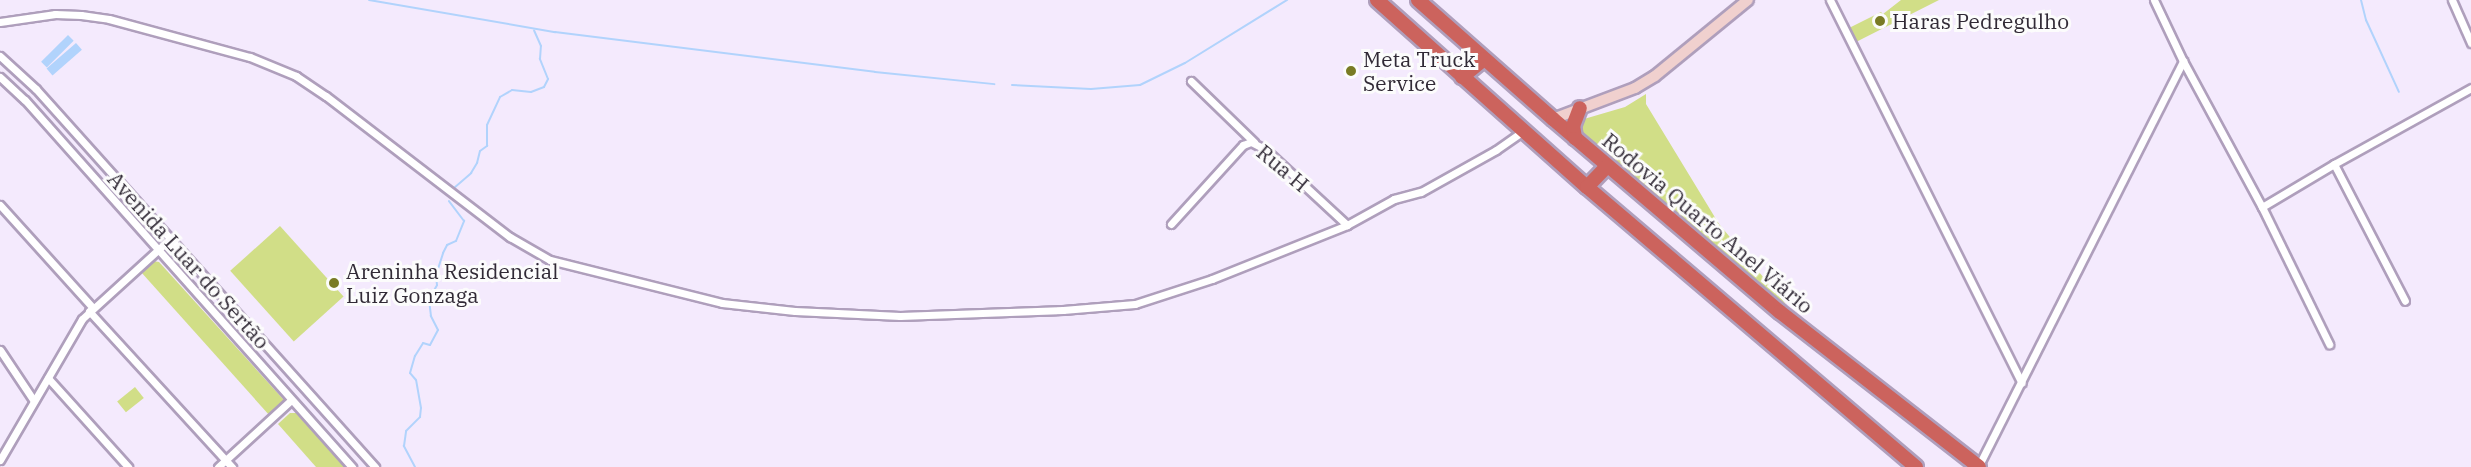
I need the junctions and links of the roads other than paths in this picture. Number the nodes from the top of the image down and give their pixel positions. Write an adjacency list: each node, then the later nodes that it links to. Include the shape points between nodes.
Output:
1 (1377, 0): 12 (highway)
2 (1418, 0): 10 (highway, Rodovia Quarto Anel Viário)
3 (1748, 0): 16 (street, via 1655,76 1635,88)
4 (1830, 0): 35 (street)
5 (2154, 0): 11 (street)
6 (2452, 0): 8 (street)
7 (0, 22): 27 (street, via 55,14 100,18 280,68 326,96 510,237 541,255 566,265 722,303 900,316 1112,307 1134,304 1212,279)
8 (2471, 43)
9 (0, 56): 28 (street, Avenida Luar do Sertão, via 36,89)
10 (1484, 59): 12 (highway); 17 (highway, Rodovia Quarto Anel Viário)
11 (2183, 61): 25 (street); 35 (street)
12 (1462, 76): 18 (highway)
13 (1, 80): 29 (street, Avenida Luar do Sertão, via 25,100)
14 (1191, 81): 20 (street)
15 (2471, 88): 21 (street)
16 (1580, 108): 17 (street); 19 (highway, via 1573,126)
17 (1553, 119): 19 (highway, Rodovia Quarto Anel Viário)
18 (1524, 130): 23 (highway); 27 (street, via 1421,192 1395,199)
19 (1575, 138): 22 (highway, Rodovia Quarto Anel Viário)
20 (1254, 142): 26 (street, Rua H, via 1243,145); 27 (street, Rua H)
21 (2334, 164): 25 (street); 30 (street)
22 (1607, 166): 23 (highway); 46 (highway, Rodovia Quarto Anel Viário, via 1780,312)
23 (1587, 187): 45 (highway)
24 (0, 205): 31 (street)
25 (2262, 207): 32 (street)
26 (1171, 224)
27 (1347, 225)
28 (170, 239): 29 (street); 44 (street, Avenida Luar do Sertão)
29 (157, 250): 31 (street); 36 (street, Avenida Luar do Sertão)
30 (2405, 301)
31 (91, 310): 34 (street); 39 (street)
32 (2329, 344)
33 (0, 350): 37 (street)
34 (48, 378): 37 (street); 40 (street)
35 (2022, 382): 46 (street)
36 (291, 400): 39 (street); 43 (street, Avenida Luar do Sertão)
37 (34, 401): 38 (street)
38 (0, 460)
39 (226, 460): 41 (street); 42 (street)
40 (128, 467)
41 (218, 467)
42 (232, 467)
43 (352, 467)
44 (375, 467)
45 (1916, 467)
46 (1978, 467)

